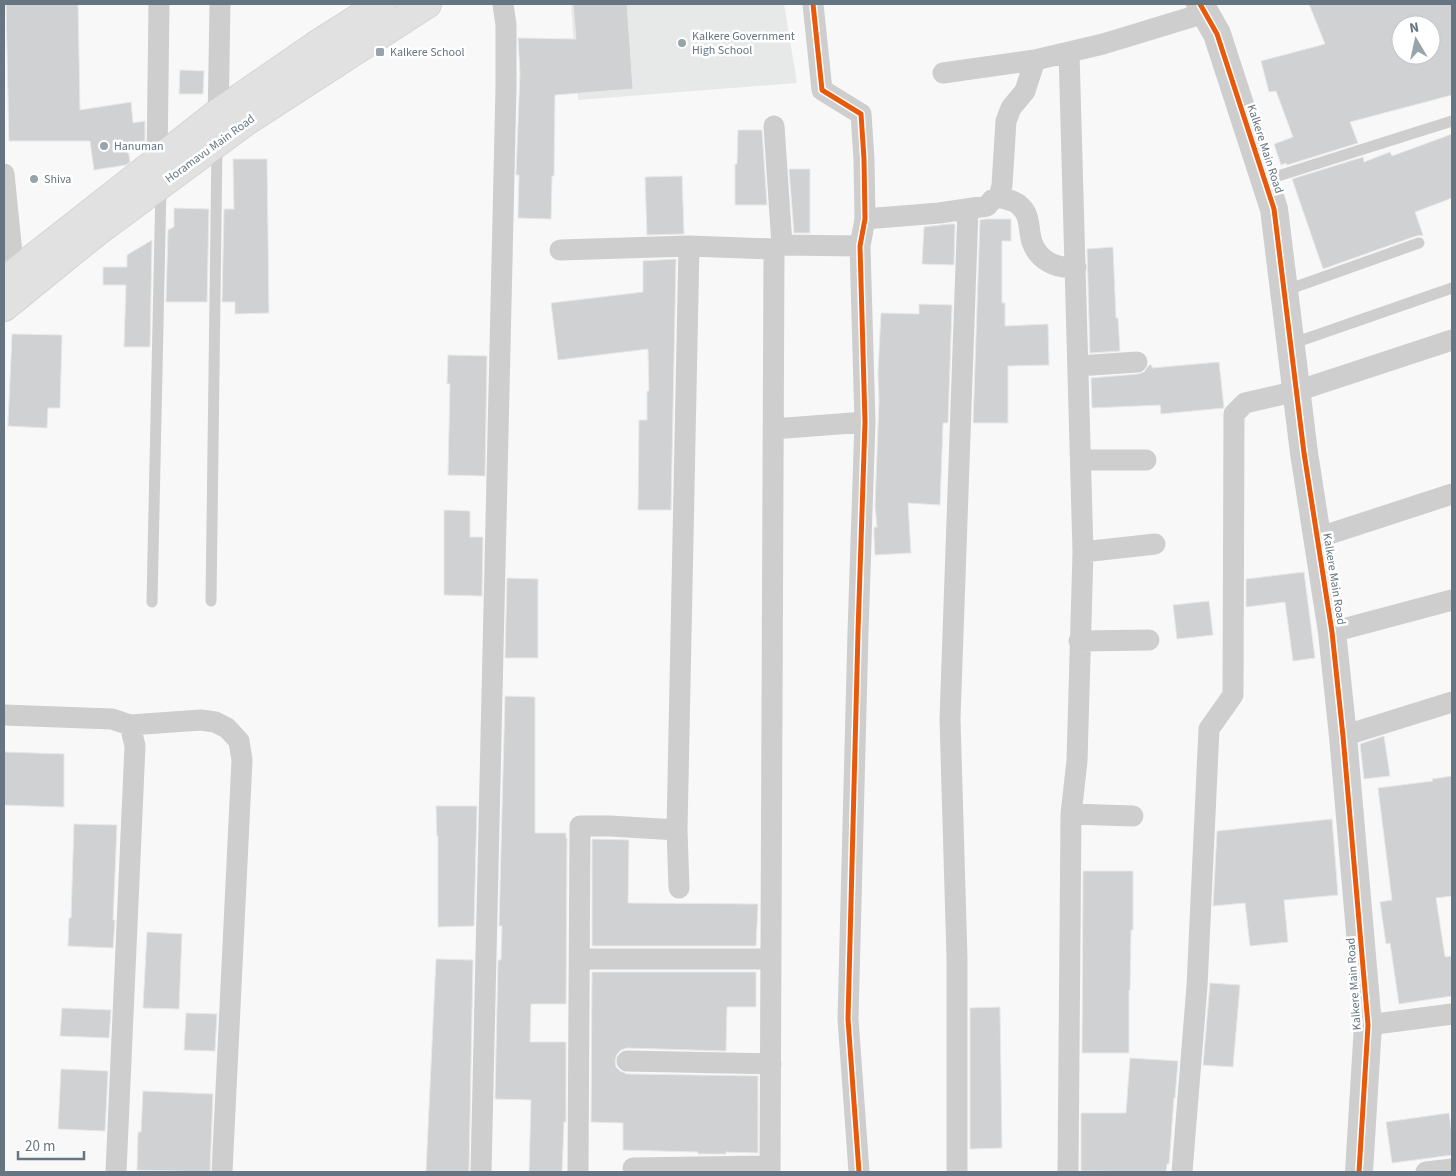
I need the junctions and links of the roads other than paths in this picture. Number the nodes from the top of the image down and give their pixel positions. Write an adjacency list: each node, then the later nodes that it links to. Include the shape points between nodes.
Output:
1 (158, 4): 15 (street)
2 (220, 4): 11 (street)
3 (381, 4): 11 (main road, Horamavu Main Road)
4 (427, 4): 14 (main road, Horamavu Main Road)
5 (503, 4): 69 (street, via 506,87)
6 (814, 4): 20 (street, via 822,90 861,114)
7 (1202, 8): 8 (street, via 1103,44); 17 (street, Kalkere Main Road, via 1217,34)
8 (1069, 52): 9 (street); 26 (street)
9 (1034, 60): 10 (street); 18 (street, via 1025,91 1006,121 1002,185)
10 (943, 73)
11 (218, 113): 14 (street); 15 (main road, Horamavu Main Road)
12 (1452, 121): 17 (lane)
13 (774, 126): 24 (street)
14 (217, 143): 15 (main road, Horamavu Main Road); 46 (lane)
15 (159, 173): 27 (main road, Horamavu Main Road); 30 (main road, Horamavu Main Road, via 94,234); 45 (lane)
16 (4, 174): 27 (street)
17 (1265, 180): 29 (street, Kalkere Main Road, via 1274,209)
18 (998, 197): 19 (street, via 987,206); 26 (street, via 1020,206 1040,256 1051,264)
19 (968, 209): 20 (street); 72 (street, via 950,719 957,958)
20 (865, 219): 23 (street)
21 (1419, 243): 29 (lane)
22 (689, 246): 24 (street); 25 (street); 56 (street)
23 (860, 246): 24 (street); 36 (street)
24 (778, 247): 37 (street)
25 (560, 250)
26 (1076, 267): 34 (street)
27 (9, 277)
28 (1452, 288): 32 (lane)
29 (1284, 291): 32 (street, Kalkere Main Road)
30 (4, 307)
31 (1452, 340): 35 (street)
32 (1291, 344): 35 (street, Kalkere Main Road)
33 (1137, 362): 34 (street)
34 (1078, 366): 38 (street)
35 (1297, 391): 41 (street, Kalkere Main Road); 74 (street, via 1245,404 1234,414 1233,695 1210,729 1198,986)
36 (865, 422): 37 (street); 71 (street, via 848,1019)
37 (773, 428): 59 (street)
38 (1081, 460): 39 (street); 43 (street)
39 (1146, 460)
40 (1452, 494): 41 (street)
41 (1317, 538): 47 (street, Kalkere Main Road)
42 (1155, 544): 43 (street)
43 (1083, 552): 49 (street)
44 (1452, 600): 47 (street)
45 (152, 602)
46 (211, 602)
47 (1332, 632): 53 (street, Kalkere Main Road)
48 (1149, 640): 49 (street)
49 (1079, 641): 54 (street, via 1077,761)
50 (1452, 702): 53 (street)
51 (4, 715): 52 (street, via 112,719)
52 (130, 725): 67 (street, via 136,746); 68 (street, via 215,722 228,728 239,741 242,760)
53 (1343, 736): 61 (street, Kalkere Main Road)
54 (1071, 814): 55 (street); 73 (street)
55 (1133, 816)
56 (677, 830): 57 (street); 58 (street, via 580,826)
57 (679, 888)
58 (580, 959): 59 (street); 70 (street)
59 (771, 959): 63 (street)
60 (1452, 1014): 61 (street)
61 (1368, 1025): 75 (street, Kalkere Main Road)
62 (627, 1061): 63 (street)
63 (771, 1064): 65 (street)
64 (633, 1168): 65 (street)
65 (770, 1169)
66 (1452, 1169): 76 (street)
67 (116, 1172)
68 (222, 1172)
69 (481, 1172)
70 (578, 1172)
71 (859, 1172)
72 (958, 1172)
73 (1068, 1172)
74 (1182, 1172)
75 (1359, 1172)
76 (1426, 1172)

